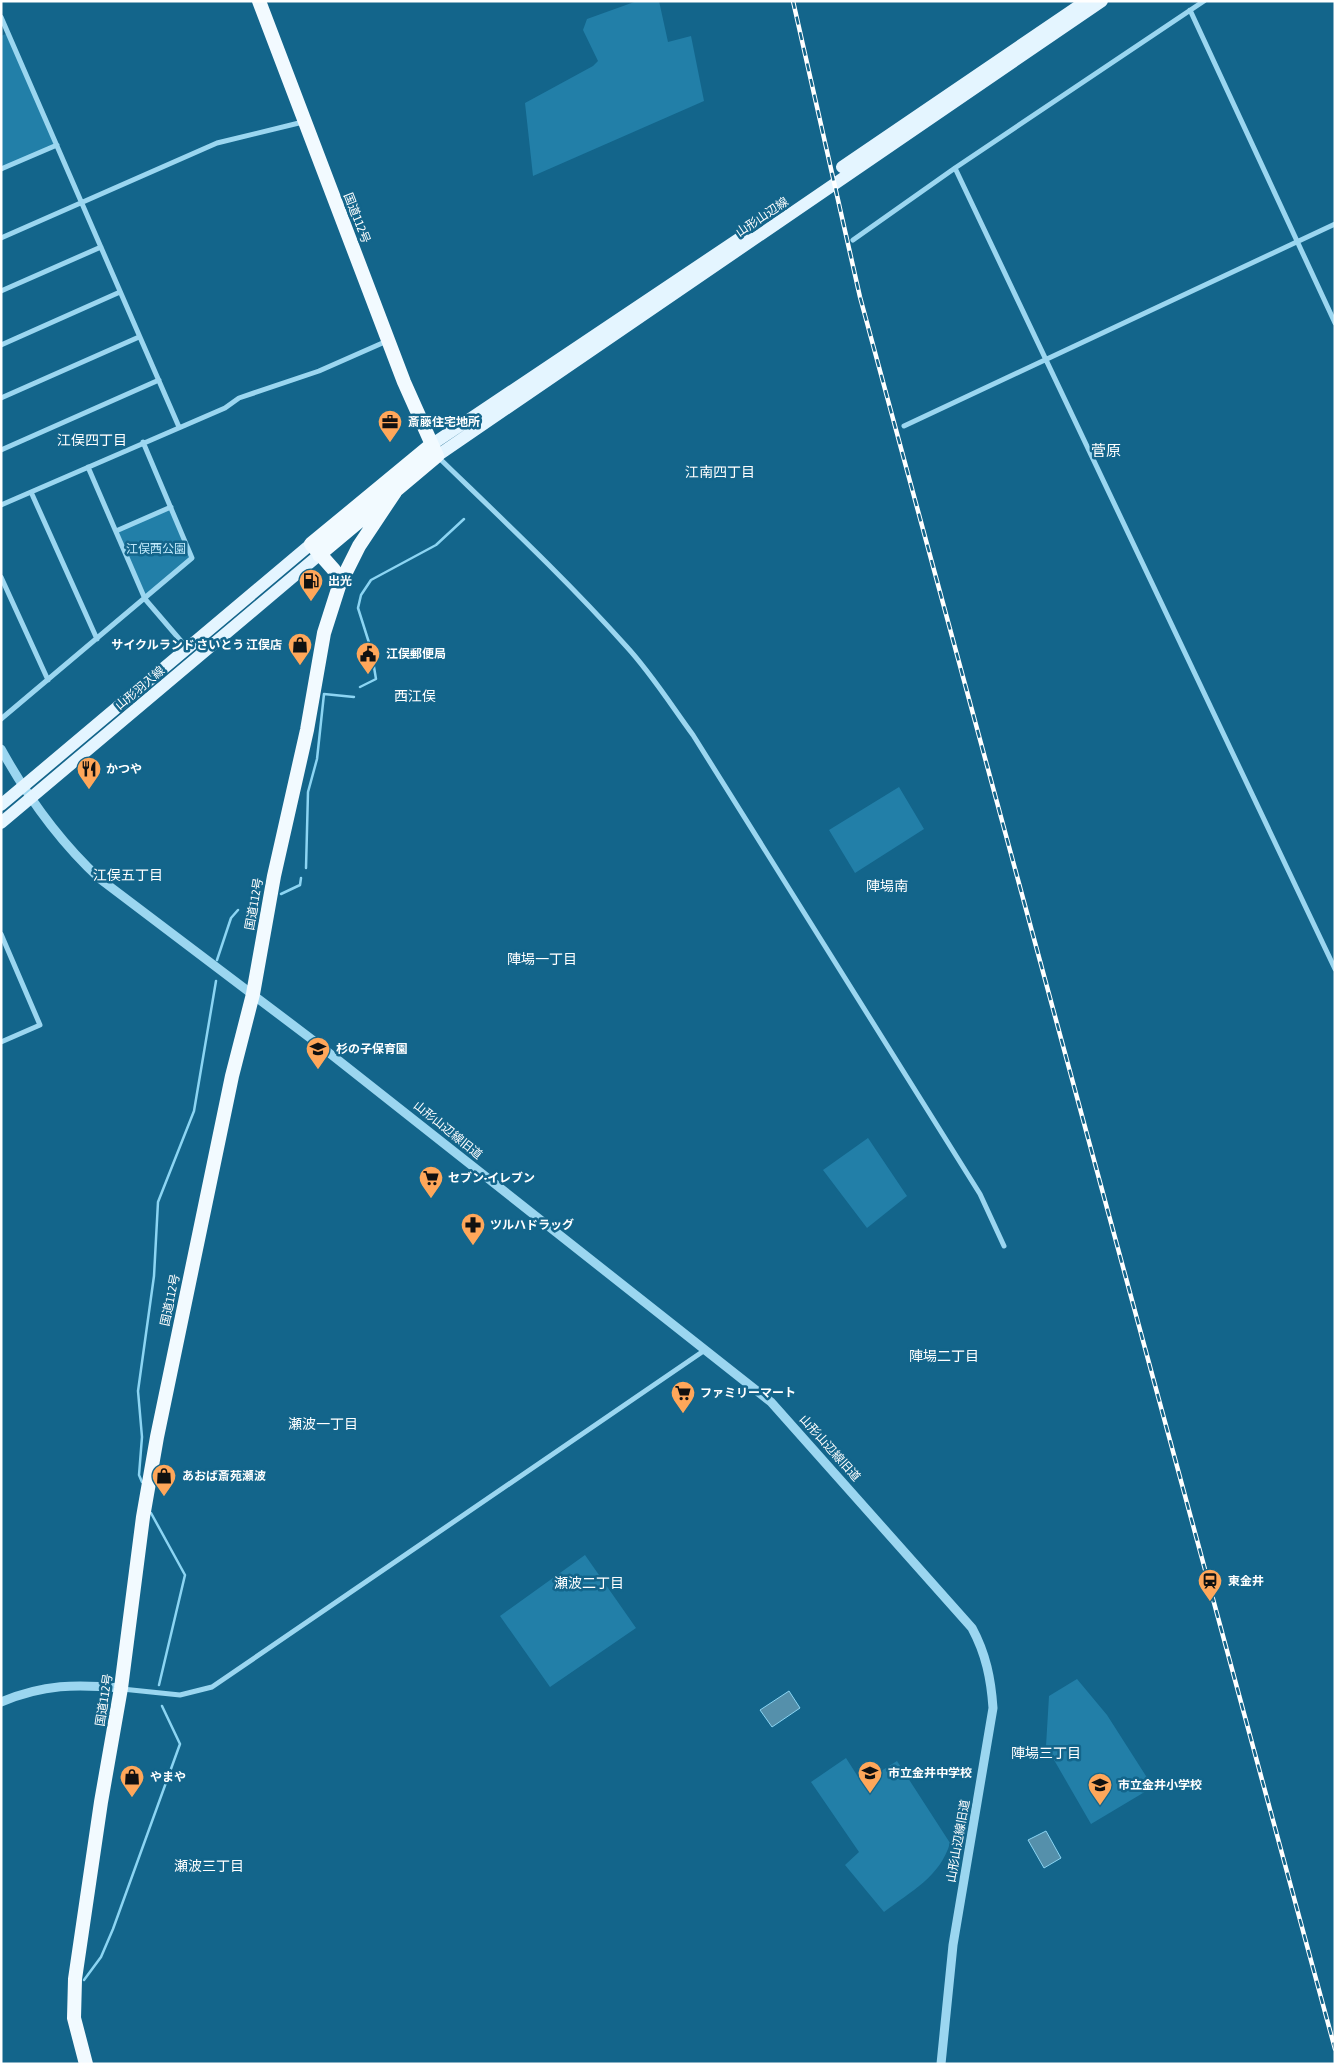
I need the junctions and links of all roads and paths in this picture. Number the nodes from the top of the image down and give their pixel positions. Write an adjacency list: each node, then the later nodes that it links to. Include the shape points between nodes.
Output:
1 (259, 1): 10 (highway, 国道112号)
2 (1086, 1): 7 (main road, 山形山辺線)
3 (1102, 1): 7 (main road, 山形山辺線)
4 (1204, 1): 5 (street)
5 (1190, 10): 12 (street); 18 (street)
6 (1, 17): 8 (street)
7 (1067, 19): 33 (main road, 山形山辺線)
8 (8, 33): 9 (street); 11 (street)
9 (1, 36)
10 (304, 122): 14 (street, via 217,143); 24 (highway, 国道112号)
11 (57, 145): 13 (street); 14 (street)
12 (955, 168): 17 (street); 26 (street)
13 (1, 169)
14 (82, 203): 16 (street); 19 (street)
15 (1335, 224): 18 (street)
16 (1, 238)
17 (853, 240)
18 (1297, 242): 22 (street); 26 (street)
19 (101, 247): 20 (street); 21 (street)
20 (1, 291)
21 (120, 292): 23 (street); 25 (street)
22 (1335, 323)
23 (139, 337): 27 (street); 28 (street)
24 (388, 340): 30 (street, via 319,371 240,398 225,408); 33 (highway, 国道112号)
25 (1, 345)
26 (1047, 359): 29 (street); 54 (street)
27 (159, 380): 30 (street); 32 (street)
28 (1, 398)
29 (904, 426)
30 (179, 427): 31 (street)
31 (143, 442): 34 (street); 38 (street)
32 (1, 450)
33 (434, 450): 36 (highway); 40 (highway); 57 (street, via 627,647 667,700 980,1194)
34 (88, 467): 35 (street); 39 (street)
35 (31, 492): 37 (street); 44 (street)
36 (395, 492): 40 (highway); 42 (highway, 国道112号, via 359,546)
37 (1, 505)
38 (171, 507): 39 (street); 43 (street, via 192,558)
39 (116, 531): 43 (street)
40 (315, 549): 42 (highway, via 334,570); 45 (main road, 山形羽入線); 50 (main road, 山形羽入線)
41 (1, 577): 46 (street)
42 (338, 586): 55 (highway, 国道112号, via 324,633)
43 (145, 599): 44 (street); 45 (street)
44 (97, 639): 46 (street)
45 (187, 648): 49 (main road, 山形羽入線)
46 (48, 680): 47 (street)
47 (1, 719)
48 (1, 749): 49 (street, 山形山辺線旧道)
49 (22, 788): 50 (street, 山形山辺線旧道); 51 (main road, 山形羽入線)
50 (30, 798): 52 (main road, 山形羽入線); 55 (street, 山形山辺線旧道, via 100,880)
51 (1, 805)
52 (1, 823)
53 (1, 934): 56 (street, via 40,1025)
54 (1335, 969)
55 (253, 994): 58 (street, 山形山辺線旧道); 59 (highway, 国道112号, via 232,1076 157,1438 143,1517)
56 (1, 1042)
57 (1004, 1246)
58 (705, 1350): 59 (street, via 212,1687 180,1695); 62 (street, 山形山辺線旧道, via 770,1402 803,1436 956,1608 972,1628 985,1658 993,1708 953,1945)
59 (121, 1688): 60 (street, via 61,1685 40,1688); 61 (highway, 国道112号, via 75,1979 74,2018)
60 (1, 1702)
61 (86, 2064)
62 (941, 2064)

